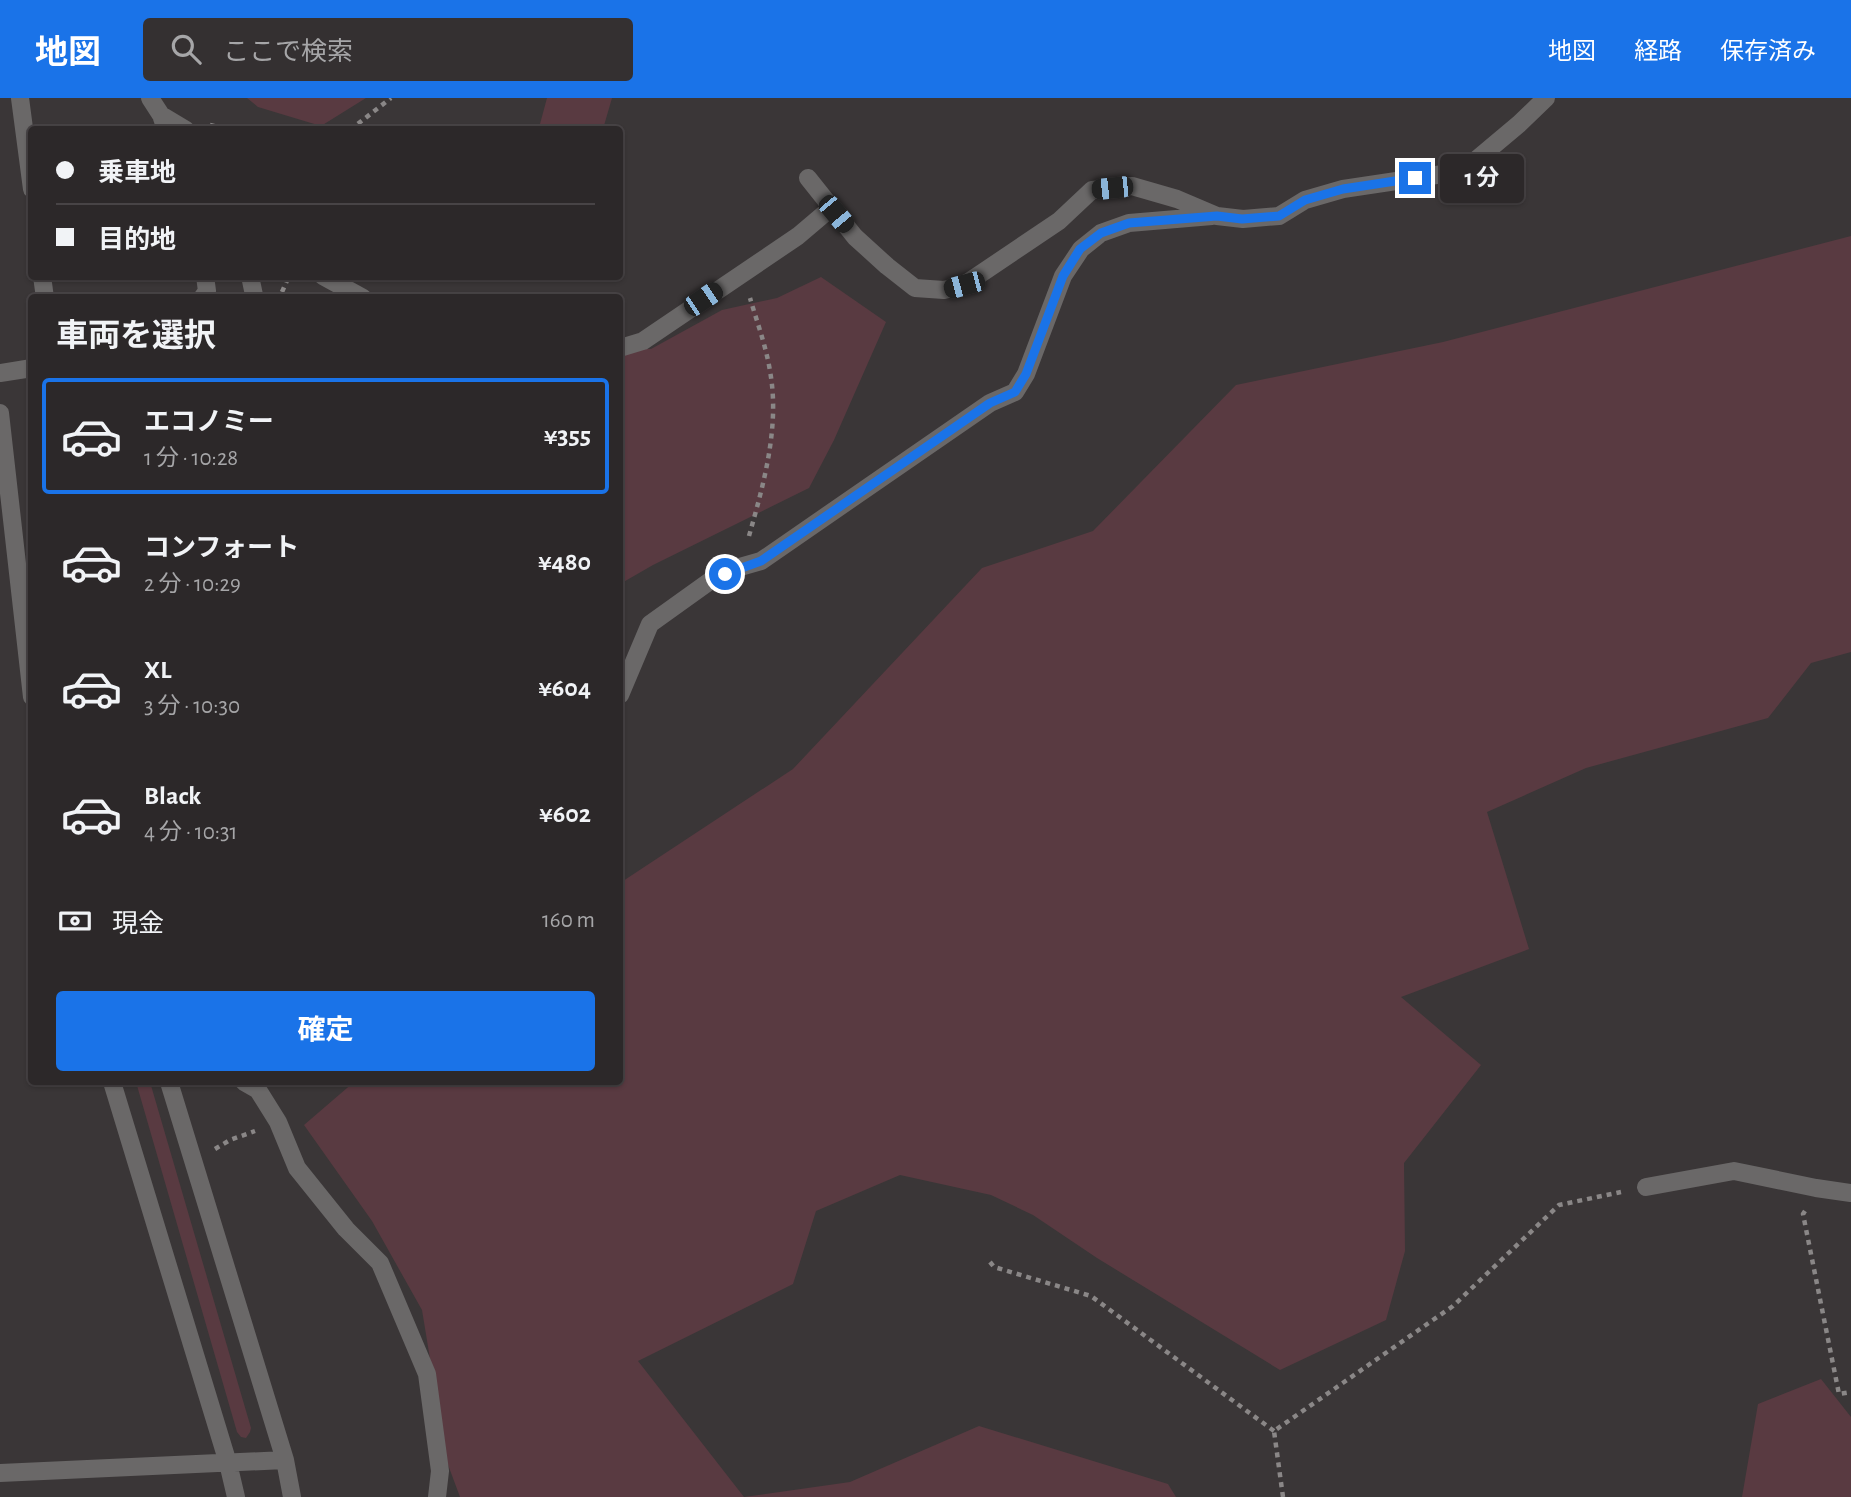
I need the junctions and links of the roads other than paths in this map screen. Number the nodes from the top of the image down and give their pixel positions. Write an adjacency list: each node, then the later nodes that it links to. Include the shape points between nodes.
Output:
1 (20, 98): 5 (street)
2 (150, 98): 4 (street)
3 (1546, 98): 8 (street, via 1463,171 1343,189 1305,200 1279,216)
4 (163, 122)
5 (28, 159)
6 (808, 178): 7 (street)
7 (831, 208): 8 (street, via 855,237 915,288 944,290 964,285 1059,220 1092,190 1132,186 1177,198); 11 (street, via 798,236 643,341)
8 (1217, 216): 16 (street, via 1129,223 1101,233 1080,249 1063,276 1015,392 990,403 761,561 710,581 650,624)
9 (330, 280): 10 (street)
10 (356, 294)
11 (623, 347)
12 (28, 369): 13 (street)
13 (0, 373)
14 (0, 413): 15 (street)
15 (28, 662)
16 (623, 688)
17 (113, 1085): 23 (street)
18 (170, 1085): 22 (street)
19 (254, 1085): 27 (street, via 278,1122 298,1168 346,1229 380,1263 427,1374 440,1471)
20 (1646, 1187): 21 (street, via 1734,1171)
21 (1851, 1193)
22 (285, 1460): 23 (street); 26 (street)
23 (228, 1463): 24 (street); 25 (street)
24 (0, 1473)
25 (236, 1497)
26 (292, 1497)
27 (437, 1497)

